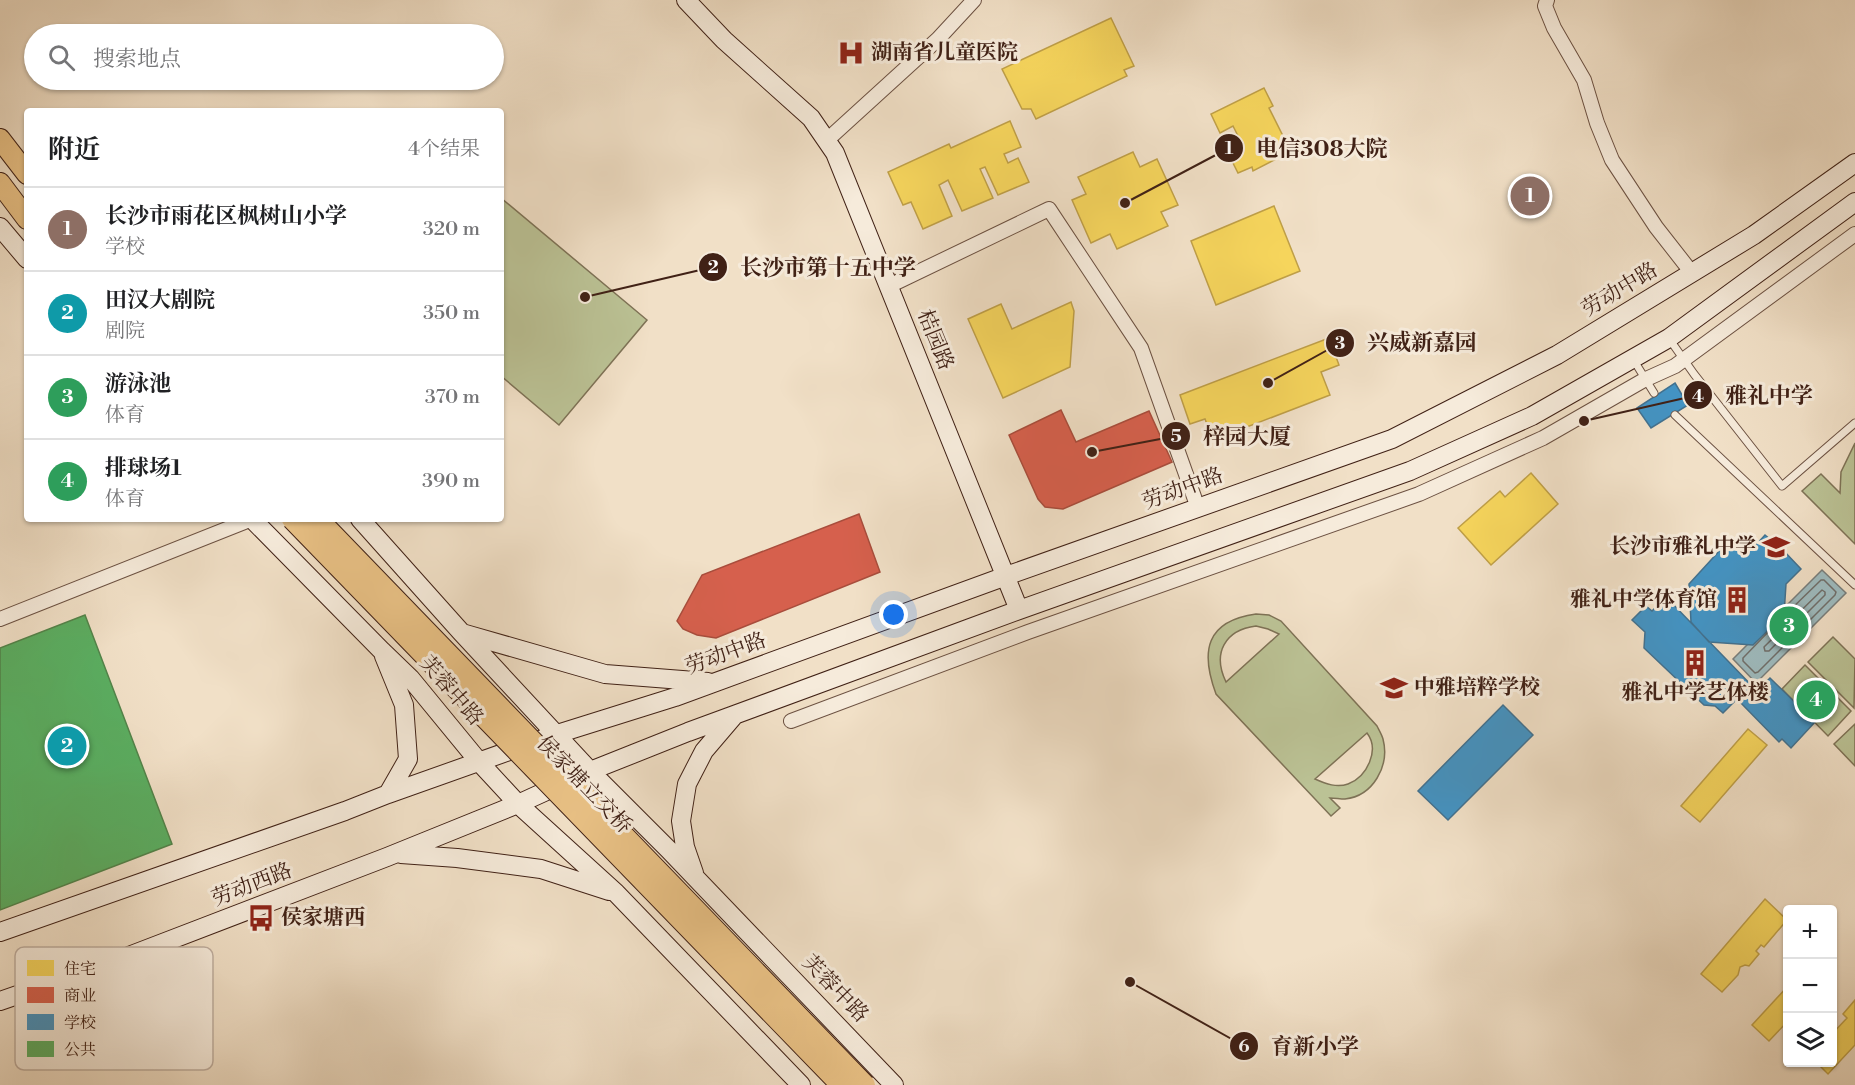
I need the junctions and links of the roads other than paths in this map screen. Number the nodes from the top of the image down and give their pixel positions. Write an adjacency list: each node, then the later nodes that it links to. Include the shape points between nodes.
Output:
1 (686, 0): 5 (main road, 桔园路, via 724,40 812,118)
2 (974, 0): 5 (street, via 938,39)
3 (1547, 0): 14 (street, via 1545,6 1551,21 1584,80 1612,160)
4 (0, 139): 7 (main road)
5 (826, 141): 15 (main road, 桔园路, via 835,153)
6 (1855, 163): 14 (main road, 劳动中路, via 1754,235)
7 (24, 170)
8 (0, 183): 10 (main road)
9 (1855, 202): 16 (main road)
10 (24, 215)
11 (0, 227): 13 (main road)
12 (1855, 234): 18 (street)
13 (24, 255)
14 (1692, 273): 23 (main road, 劳动中路, via 1557,355 1392,439)
15 (889, 286): 23 (street, via 1049,209 1141,348); 29 (main road, 桔园路)
16 (1669, 338): 17 (main road); 18 (lane)
17 (1633, 359): 19 (lane); 31 (main road, via 1532,416 1410,471)
18 (1683, 360): 19 (street); 22 (lane, via 1782,486)
19 (1645, 380): 20 (lane); 37 (street, via 1543,438 1419,494)
20 (1654, 393)
21 (1675, 415): 30 (lane)
22 (1855, 423)
23 (1198, 508): 29 (main road, 劳动中路)
24 (245, 522): 32 (street)
25 (255, 522): 34 (main road, 芙蓉中路)
26 (295, 522): 51 (main road, 侯家塘立交桥, bridge)
27 (321, 522): 52 (main road, 侯家塘立交桥, bridge)
28 (363, 522): 33 (main road)
29 (1006, 576): 31 (main road, 桔园路); 35 (main road, 劳动中路)
30 (1855, 585)
31 (1019, 610): 36 (main road)
32 (0, 620)
33 (460, 632): 35 (main road, via 605,674); 38 (main road)
34 (382, 651): 39 (main road, 芙蓉中路, via 411,679); 41 (main road, via 404,705 408,759)
35 (715, 682): 38 (main road, 劳动中路)
36 (735, 715): 40 (main road); 44 (main road, via 704,751 687,784 681,821)
37 (790, 722)
38 (557, 734): 39 (main road, 劳动中路); 40 (main road, 芙蓉中路)
39 (480, 763): 41 (main road, 劳动西路); 42 (main road, 芙蓉中路)
40 (590, 771): 42 (main road); 44 (main road, 芙蓉中路)
41 (388, 794): 46 (main road, 劳动西路)
42 (518, 804): 43 (main road, 劳动西路); 45 (main road, 芙蓉中路)
43 (396, 853): 45 (main road, via 541,869); 47 (main road, 劳动西路)
44 (696, 878): 53 (main road, 芙蓉中路)
45 (616, 893): 50 (main road, 芙蓉中路)
46 (0, 932)
47 (152, 947)
48 (15, 996): 49 (main road, 劳动西路)
49 (0, 1001)
50 (801, 1085)
51 (841, 1085)
52 (865, 1085)
53 (894, 1085)

